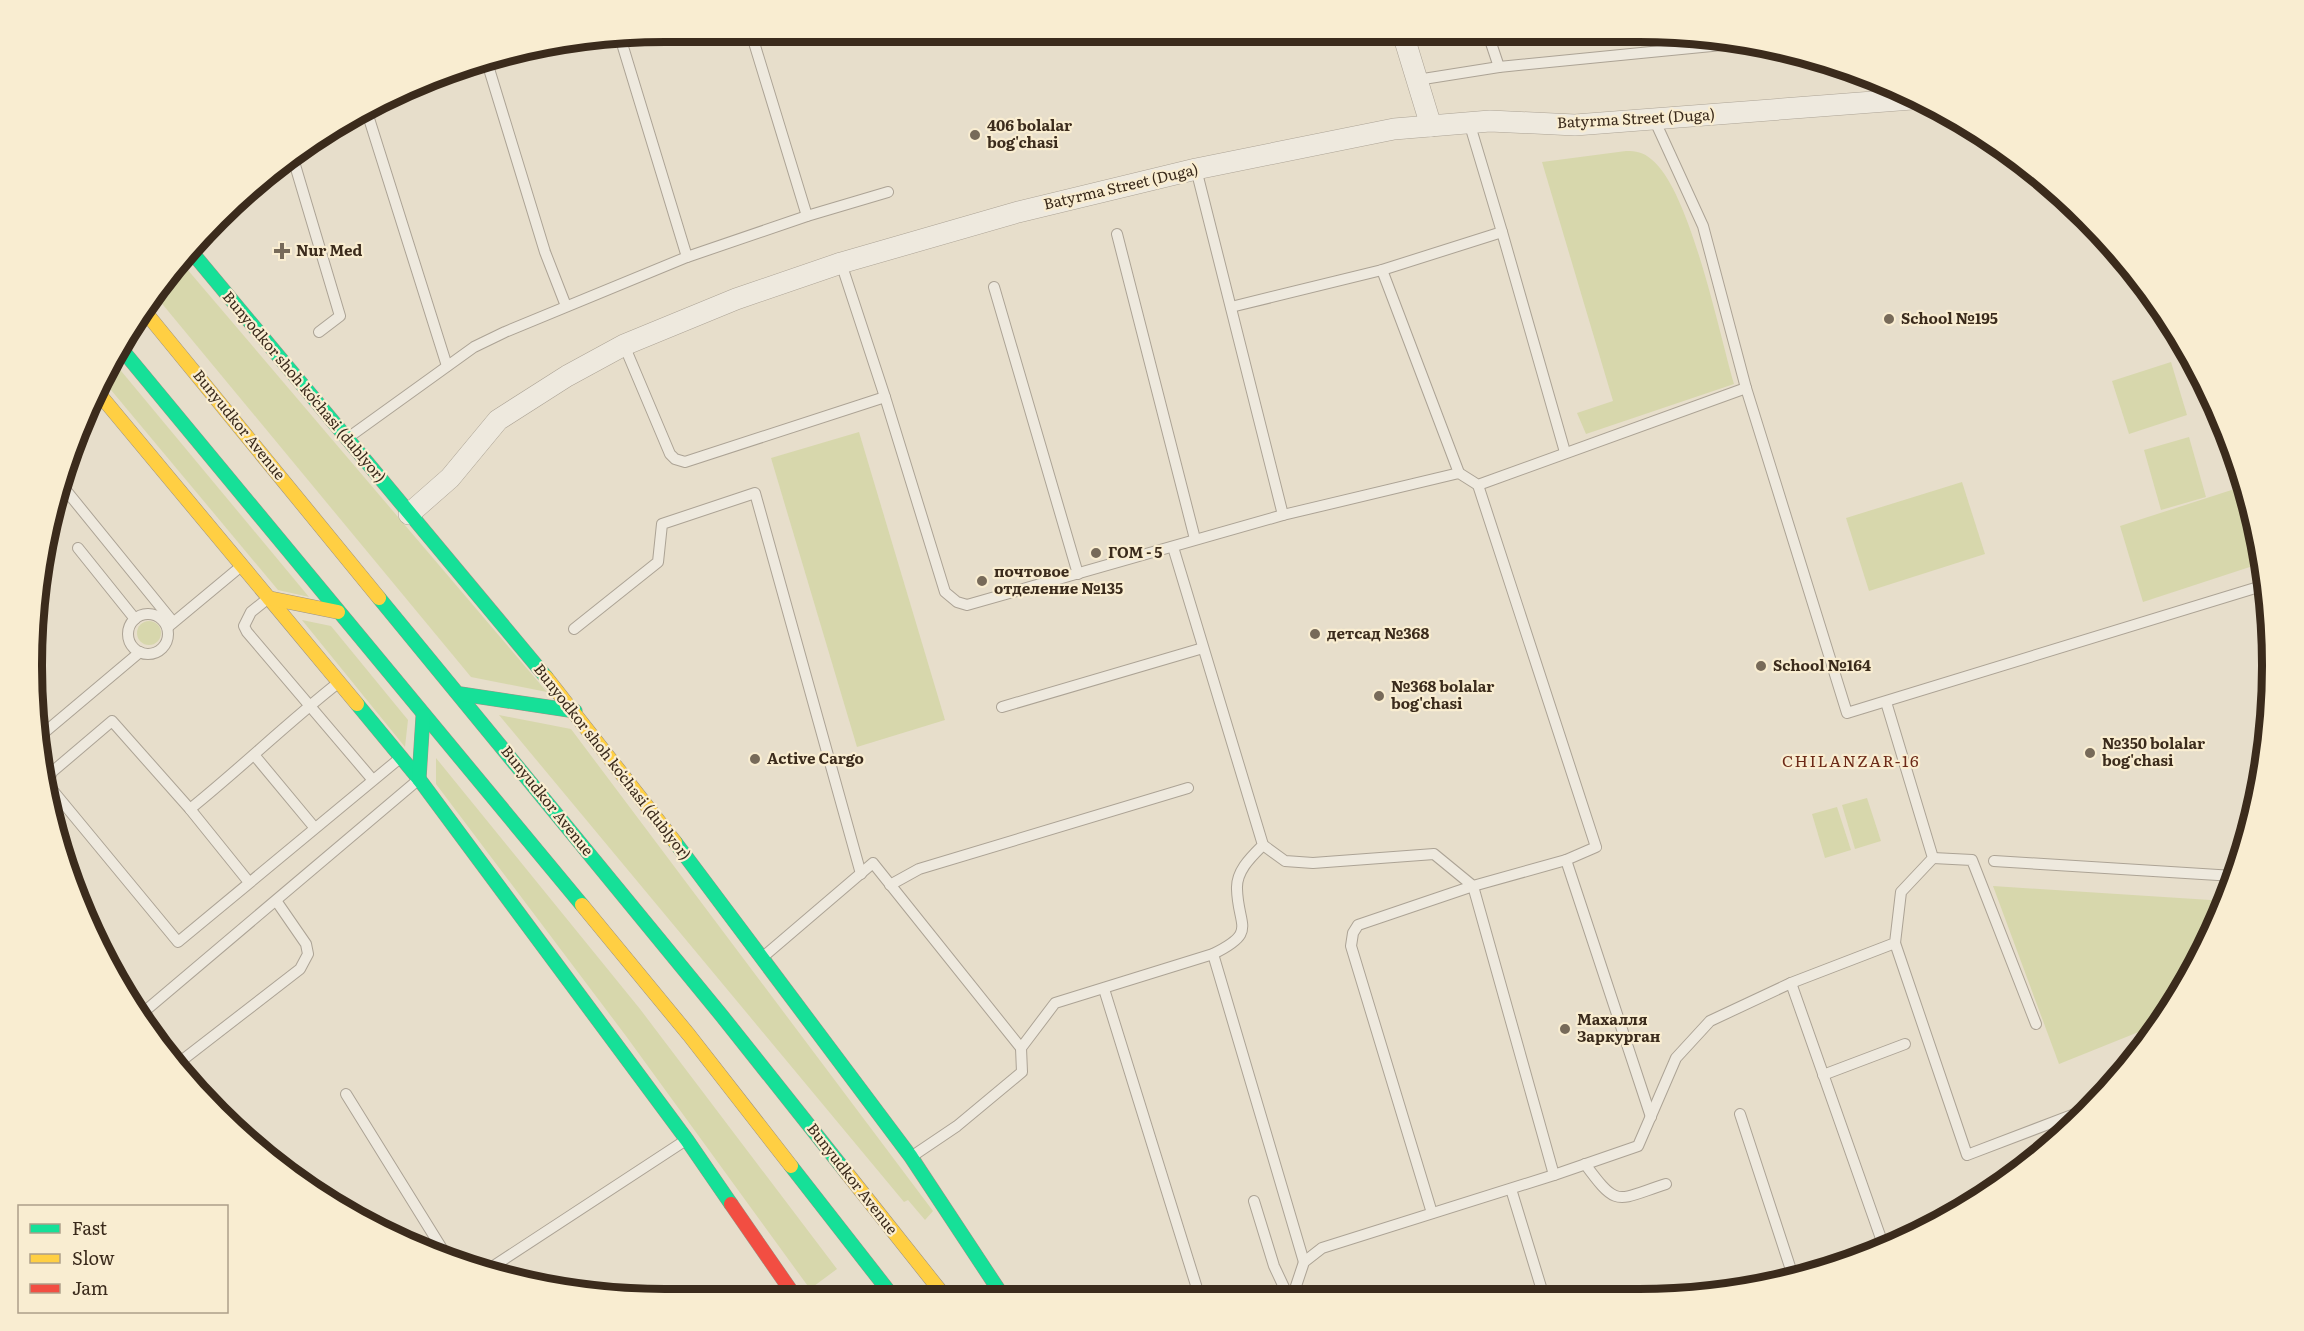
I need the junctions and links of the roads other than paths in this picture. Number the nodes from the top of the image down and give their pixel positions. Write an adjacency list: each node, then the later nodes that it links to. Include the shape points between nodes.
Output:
1 (754, 42): 17 (lane)
2 (1405, 42): 8 (street)
3 (1491, 42): 6 (lane)
4 (622, 43): 21 (lane)
5 (1711, 46): 6 (lane)
6 (1499, 67): 8 (lane)
7 (489, 68): 25 (lane, via 545,252)
8 (1417, 80): 13 (street)
9 (1901, 100): 11 (street, Batyrma Street (Duga))
10 (369, 118): 31 (lane)
11 (1654, 119): 12 (street, Batyrma Street (Duga), via 1575,124); 32 (lane, via 1702,226)
12 (1469, 122): 13 (street, Batyrma Street (Duga)); 18 (lane)
13 (1431, 126): 15 (street, Batyrma Street (Duga), via 1360,134)
14 (295, 165): 28 (lane, via 340,316)
15 (1196, 169): 22 (street, Batyrma Street (Duga), via 1018,212); 26 (lane)
16 (888, 192): 17 (lane)
17 (807, 216): 21 (lane)
18 (1502, 232): 23 (lane); 36 (lane)
19 (1117, 234): 42 (lane)
20 (195, 256): 35 (main road, Bunyodkor shoh koʻchasi (dublyor))
21 (687, 258): 25 (lane)
22 (841, 264): 29 (street, Batyrma Street (Duga), via 736,299); 33 (lane)
23 (1382, 270): 26 (lane); 37 (lane)
24 (994, 287): 46 (lane)
25 (566, 306): 31 (lane, via 474,347)
26 (1231, 307): 41 (lane)
27 (149, 316): 56 (main road, Bunyudkor Avenue)
28 (319, 332)
29 (624, 345): 33 (lane, via 670,454 685,462); 40 (street, Batyrma Street (Duga), via 498,420 450,478)
30 (126, 354): 49 (main road)
31 (447, 366): 35 (lane)
32 (1746, 388): 36 (lane); 57 (lane, via 1847,712)
33 (885, 397): 46 (lane, via 945,592 957,602 967,604)
34 (102, 398): 45 (main road)
35 (348, 438): 40 (main road, Bunyodkor shoh koʻchasi (dublyor))
36 (1565, 452): 38 (lane)
37 (1459, 473): 38 (lane); 41 (lane)
38 (1478, 485): 74 (lane, via 1596,847)
39 (67, 492): 51 (lane)
40 (409, 514): 60 (main road, Bunyodkor shoh koʻchasi (dublyor))
41 (1283, 515): 42 (lane)
42 (1195, 539): 43 (lane)
43 (1173, 547): 46 (lane); 53 (lane)
44 (78, 548): 50 (lane)
45 (242, 566): 48 (main road); 51 (lane)
46 (1078, 574)
47 (2257, 587): 57 (lane)
48 (269, 598): 49 (main road); 55 (main road); 58 (lane, via 251,612 244,622 245,629)
49 (338, 612): 61 (main road)
50 (135, 619): 51 (lane, via 152,614); 54 (lane, via 129,629 129,640)
51 (170, 625): 54 (lane, via 163,648 152,654)
52 (574, 629): 76 (lane, via 658,562 662,524 755,494)
53 (1203, 648): 59 (lane); 72 (lane)
54 (140, 652): 62 (lane)
55 (339, 682): 58 (lane); 64 (main road)
56 (461, 694): 60 (main road); 113 (main road, Bunyudkor Avenue)
57 (1886, 702): 73 (lane)
58 (309, 706): 63 (lane); 66 (lane)
59 (1002, 707)
60 (575, 711): 84 (main road, Bunyodkor shoh koʻchasi (dublyor))
61 (423, 716): 67 (main road); 112 (main road, via 689,1035)
62 (45, 732)
63 (255, 756): 70 (lane); 71 (lane)
64 (401, 757): 66 (lane); 67 (main road)
65 (52, 773): 70 (lane, via 112,721)
66 (372, 779): 71 (lane)
67 (419, 779): 81 (lane); 97 (main road)
68 (1188, 788): 79 (lane, via 919,870)
69 (55, 792): 78 (lane, via 177,942)
70 (190, 808): 78 (lane)
71 (314, 827): 78 (lane)
72 (1263, 845): 80 (lane, via 1285,861 1313,863 1434,854); 83 (lane, via 1245,863 1236,887 1242,929 1235,943)
73 (1933, 858): 82 (lane, via 1901,892); 88 (lane, via 1971,860)
74 (1566, 860): 80 (lane); 96 (lane)
75 (1994, 861): 77 (lane)
76 (861, 874): 79 (lane, via 873,863); 84 (lane)
77 (2226, 875)
78 (248, 881)
79 (890, 885): 90 (lane)
80 (1473, 886): 100 (lane); 104 (lane, via 1358,925 1351,946)
81 (277, 902): 87 (lane); 91 (lane, via 306,944 308,954 300,969)
82 (1895, 943): 85 (lane); 95 (lane, via 1967,1155)
83 (1213, 954): 86 (lane); 107 (lane)
84 (763, 957): 98 (main road, Bunyodkor shoh koʻchasi (dublyor))
85 (1791, 983): 92 (lane); 96 (lane, via 1710,1022 1676,1058)
86 (1104, 988): 90 (lane, via 1055,1004); 115 (lane)
87 (146, 1010)
88 (2036, 1024)
89 (1905, 1044): 92 (lane)
90 (1021, 1048): 98 (lane, via 1022,1072 957,1126)
91 (183, 1060)
92 (1823, 1075): 105 (lane)
93 (346, 1094): 106 (lane)
94 (1740, 1114): 109 (lane)
95 (2069, 1116)
96 (1651, 1117): 99 (lane, via 1638,1146)
97 (687, 1140): 108 (lane); 111 (main road)
98 (911, 1157): 114 (main road, Bunyodkor shoh koʻchasi (dublyor))
99 (1585, 1164): 100 (lane); 101 (lane, via 1605,1192 1614,1197)
100 (1554, 1175): 102 (lane)
101 (1666, 1184)
102 (1511, 1189): 104 (lane); 110 (lane)
103 (1254, 1201): 116 (lane, via 1274,1266)
104 (1432, 1213): 107 (lane, via 1322,1248)
105 (1881, 1240)
106 (441, 1247)
107 (1304, 1262): 117 (lane)
108 (495, 1265)
109 (1791, 1270)
110 (1541, 1287)
111 (790, 1289)
112 (887, 1289)
113 (939, 1289)
114 (998, 1289)
115 (1197, 1289)
116 (1286, 1289)
117 (1294, 1289)

